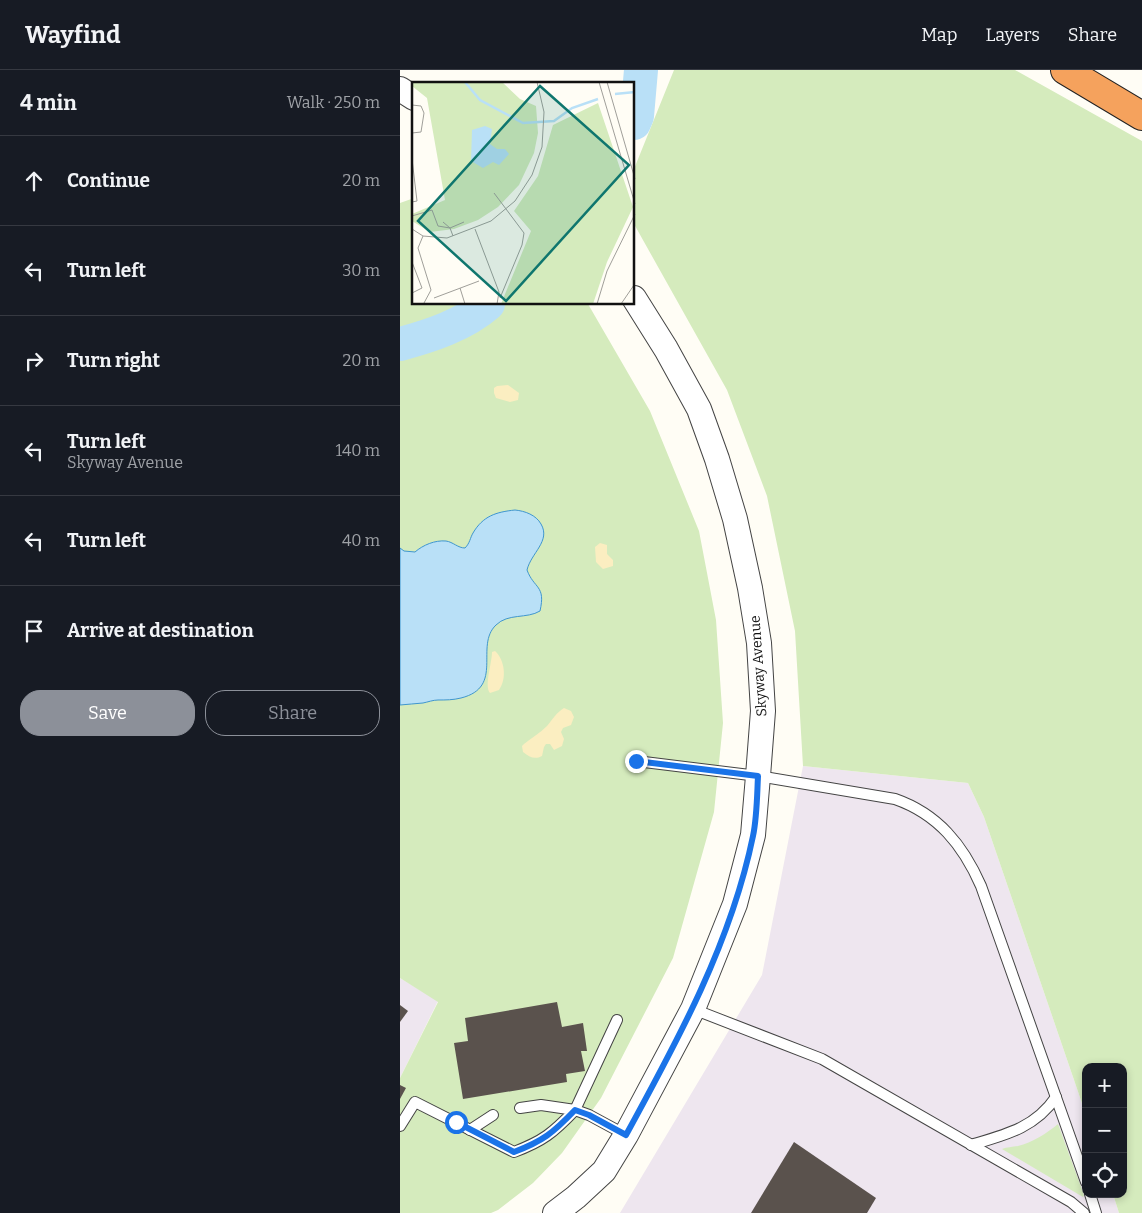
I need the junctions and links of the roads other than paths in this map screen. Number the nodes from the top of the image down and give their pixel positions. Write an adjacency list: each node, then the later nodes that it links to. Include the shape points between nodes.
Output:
1 (1065, 70): 4 (highway)
2 (400, 89): 3 (street)
3 (412, 97)
4 (1142, 116)
5 (635, 300): 7 (street, Skyway Avenue, via 699,409 735,519 759,643 763,711)
6 (636, 761): 7 (lane)
7 (758, 776): 8 (street, Skyway Avenue, via 753,836 737,895); 10 (lane, via 895,799 924,812 949,835 971,863 981,886)
8 (693, 1009): 16 (street, Skyway Avenue); 17 (lane, via 822,1059)
9 (617, 1020): 12 (lane)
10 (1056, 1097): 17 (lane, via 1039,1117 1021,1129); 18 (lane)
11 (520, 1108): 12 (lane, via 540,1105)
12 (575, 1110): 15 (lane, via 537,1143 514,1152); 16 (lane)
13 (492, 1115): 15 (lane)
14 (400, 1126): 15 (lane, via 415,1102)
15 (470, 1130)
16 (626, 1135): 20 (street, Skyway Avenue, via 604,1171)
17 (971, 1145): 21 (lane, via 1071,1202)
18 (1082, 1171)
19 (1091, 1198): 22 (lane)
20 (555, 1213)
21 (1084, 1213)
22 (1096, 1213)

